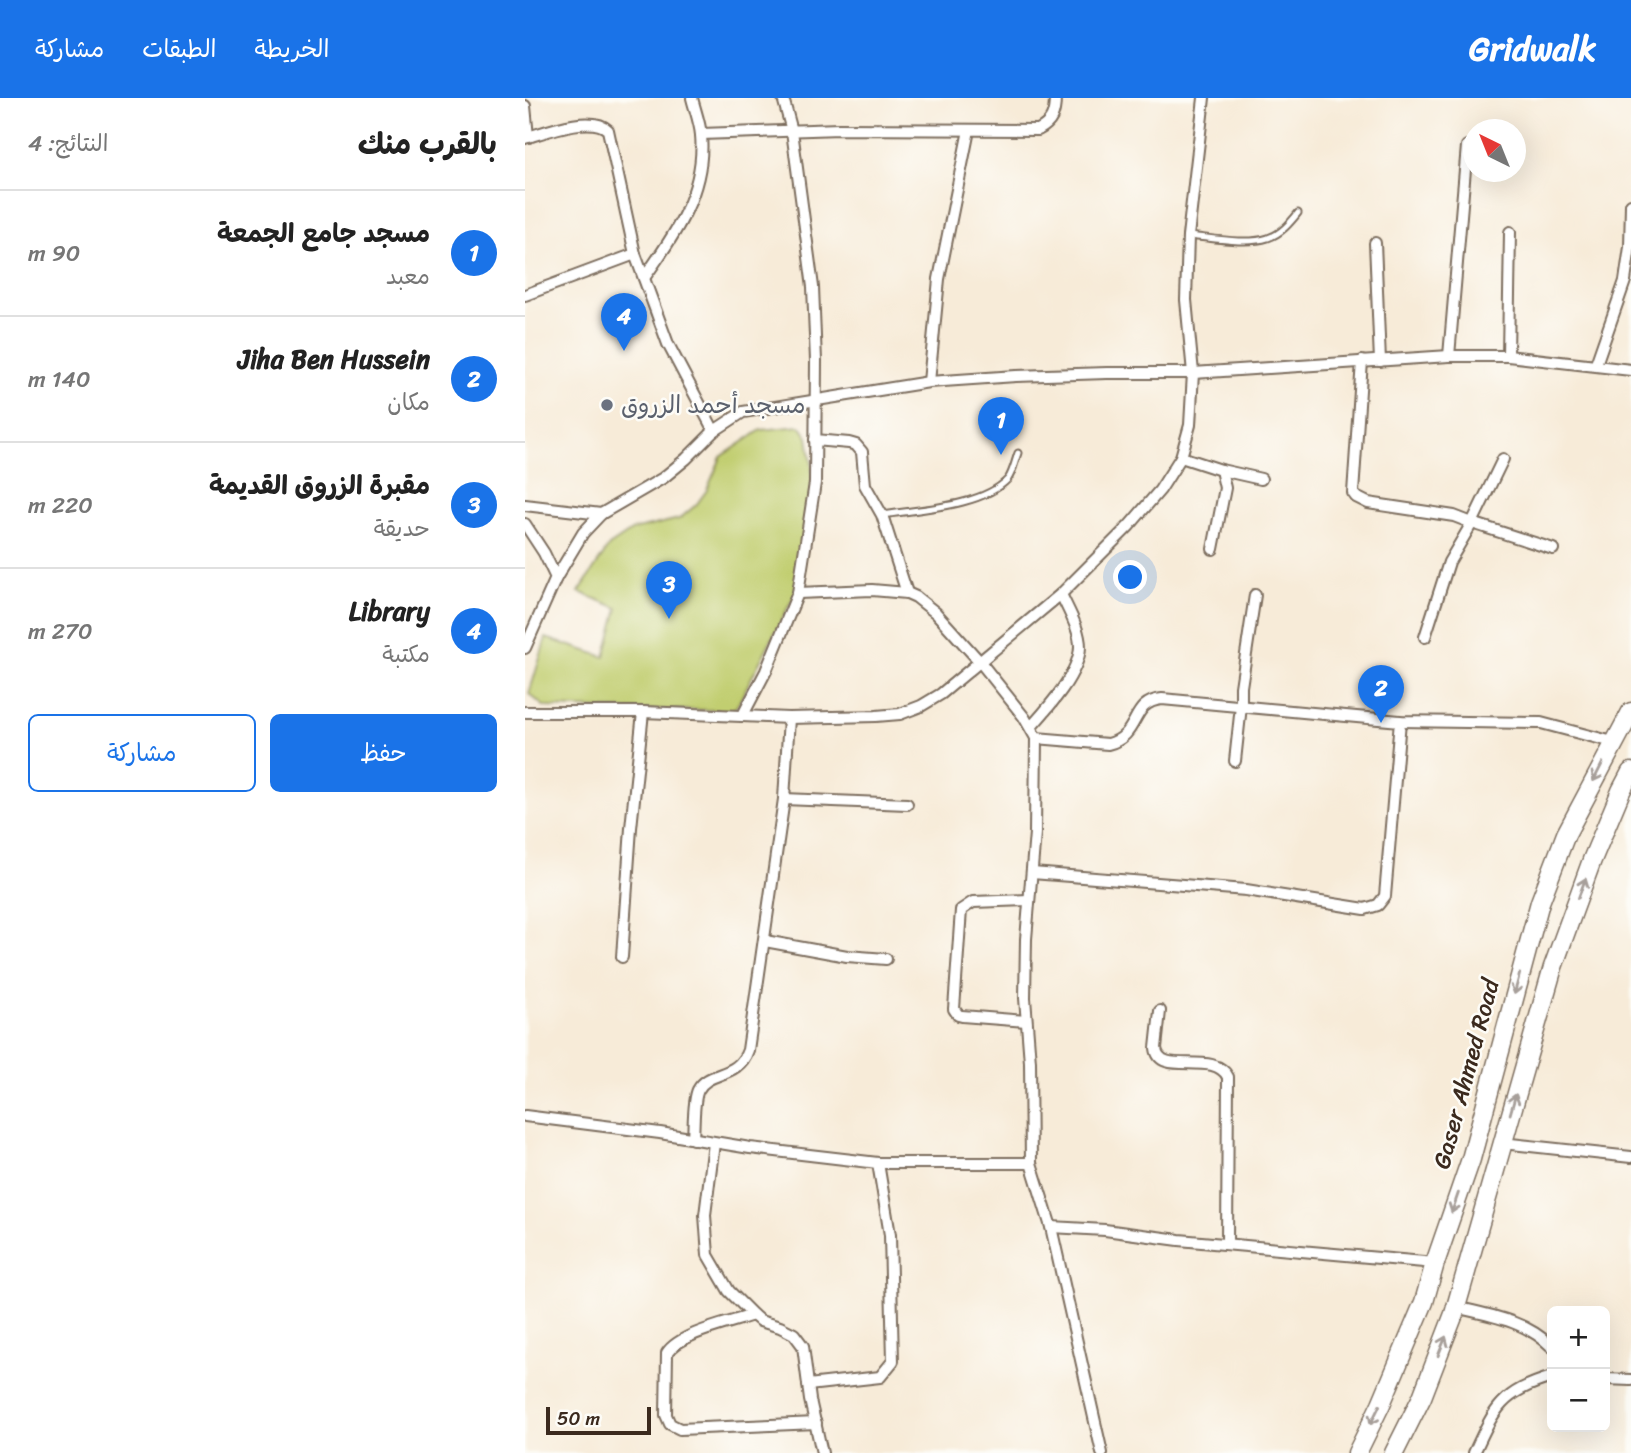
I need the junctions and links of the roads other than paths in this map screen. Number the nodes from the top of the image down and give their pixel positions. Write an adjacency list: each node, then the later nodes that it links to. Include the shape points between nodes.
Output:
1 (692, 98): 8 (street)
2 (783, 98): 7 (street)
3 (1055, 98): 6 (street, via 1050,122 1038,130)
4 (1204, 98): 14 (street)
5 (525, 106): 9 (street)
6 (969, 130): 7 (street); 26 (street, via 939,279)
7 (792, 131): 8 (street); 27 (street, via 813,287)
8 (701, 134): 17 (street, via 700,170 692,197)
9 (526, 137): 16 (street, via 572,125 605,128 611,137)
10 (1464, 182): 19 (street)
11 (1631, 204): 23 (street, via 1625,281)
12 (1298, 213): 14 (lane, via 1286,228 1268,238)
13 (1510, 232): 20 (street)
14 (1188, 236): 25 (street, via 1186,300)
15 (1375, 243): 21 (street)
16 (635, 254): 17 (street); 18 (street)
17 (644, 278): 28 (street, via 668,344)
18 (525, 295)
19 (1449, 356): 20 (street); 21 (street)
20 (1508, 356): 23 (street)
21 (1380, 360): 22 (street)
22 (1362, 361): 25 (street); 38 (street, via 1353,493 1369,503)
23 (1597, 365): 24 (street)
24 (1631, 370)
25 (1193, 373): 26 (street); 31 (street, via 1190,425)
26 (929, 382): 27 (street)
27 (815, 401): 28 (street, via 743,412); 29 (street)
28 (714, 431): 36 (street, via 663,478)
29 (815, 440): 37 (street, via 858,447 865,485); 43 (street, via 815,483)
30 (1018, 453): 37 (lane, via 1010,477 993,492)
31 (1181, 457): 33 (street); 45 (street, via 1152,499)
32 (1503, 458): 38 (street)
33 (1221, 470): 34 (street); 40 (street, via 1224,488)
34 (1261, 479)
35 (525, 505): 36 (street)
36 (601, 514): 42 (street, via 583,533)
37 (881, 515): 44 (street)
38 (1472, 523): 41 (street); 47 (street, via 1449,562)
39 (525, 524): 42 (street)
40 (1213, 549)
41 (1553, 549)
42 (557, 578): 48 (street)
43 (798, 593): 44 (street); 54 (street)
44 (907, 593): 49 (street, via 925,602)
45 (1061, 594): 49 (street); 57 (street, via 1080,648 1069,680)
46 (1255, 595): 50 (street)
47 (1425, 637)
48 (525, 648)
49 (981, 663): 55 (street, via 941,694 900,714); 57 (street)
50 (1241, 706): 56 (street); 57 (street, via 1151,700 1127,735 1108,744); 59 (street)
51 (525, 712): 52 (street)
52 (643, 712): 54 (street); 66 (street)
53 (1631, 712): 58 (main road, Gaser Ahmed Road)
54 (743, 715): 55 (street)
55 (789, 718): 61 (street)
56 (1400, 721): 58 (street, via 1541,723); 63 (street, via 1385,896 1378,905 1365,909 1246,890)
57 (1033, 733): 63 (street)
58 (1613, 743): 79 (main road, Gaser Ahmed Road, one-way to 79, via 1566,834 1540,902 1471,1158)
59 (1235, 761)
60 (1631, 772): 73 (main road, one-way to 60, via 1553,967 1592,860)
61 (784, 799): 62 (street); 65 (street)
62 (907, 804)
63 (1032, 873): 64 (street)
64 (1029, 901): 69 (street); 69 (street, via 973,902 961,910 954,1009 958,1015)
65 (765, 941): 67 (street); 71 (street, via 745,1059 698,1089)
66 (622, 957)
67 (886, 959)
68 (1160, 1011): 78 (street, via 1156,1054 1161,1059 1216,1064 1228,1077)
69 (1026, 1021): 76 (street)
70 (525, 1115): 71 (street)
71 (693, 1139): 72 (street)
72 (713, 1143): 75 (street); 81 (street, via 705,1214 708,1255 729,1291)
73 (1502, 1143): 74 (street); 80 (main road)
74 (1631, 1157)
75 (879, 1163): 76 (street); 86 (street, via 890,1235 893,1361 880,1377)
76 (1031, 1163): 77 (street)
77 (1051, 1227): 78 (street); 89 (street)
78 (1227, 1244): 79 (street)
79 (1434, 1263): 90 (main road, Gaser Ahmed Road, one-way to 90, via 1424,1303)
80 (1455, 1307): 82 (street, via 1494,1315); 91 (main road, one-way to 80, via 1422,1396)
81 (753, 1315): 86 (street, via 794,1334 803,1346); 87 (street, via 672,1346 667,1353 666,1415 670,1424 680,1429)
82 (1547, 1342)
83 (1547, 1379): 92 (street, via 1511,1394 1497,1407)
84 (1610, 1379): 85 (street)
85 (1631, 1380)
86 (808, 1385): 87 (street)
87 (815, 1423): 88 (street)
88 (821, 1453)
89 (1103, 1453)
90 (1357, 1453)
91 (1394, 1453)
92 (1473, 1453)

